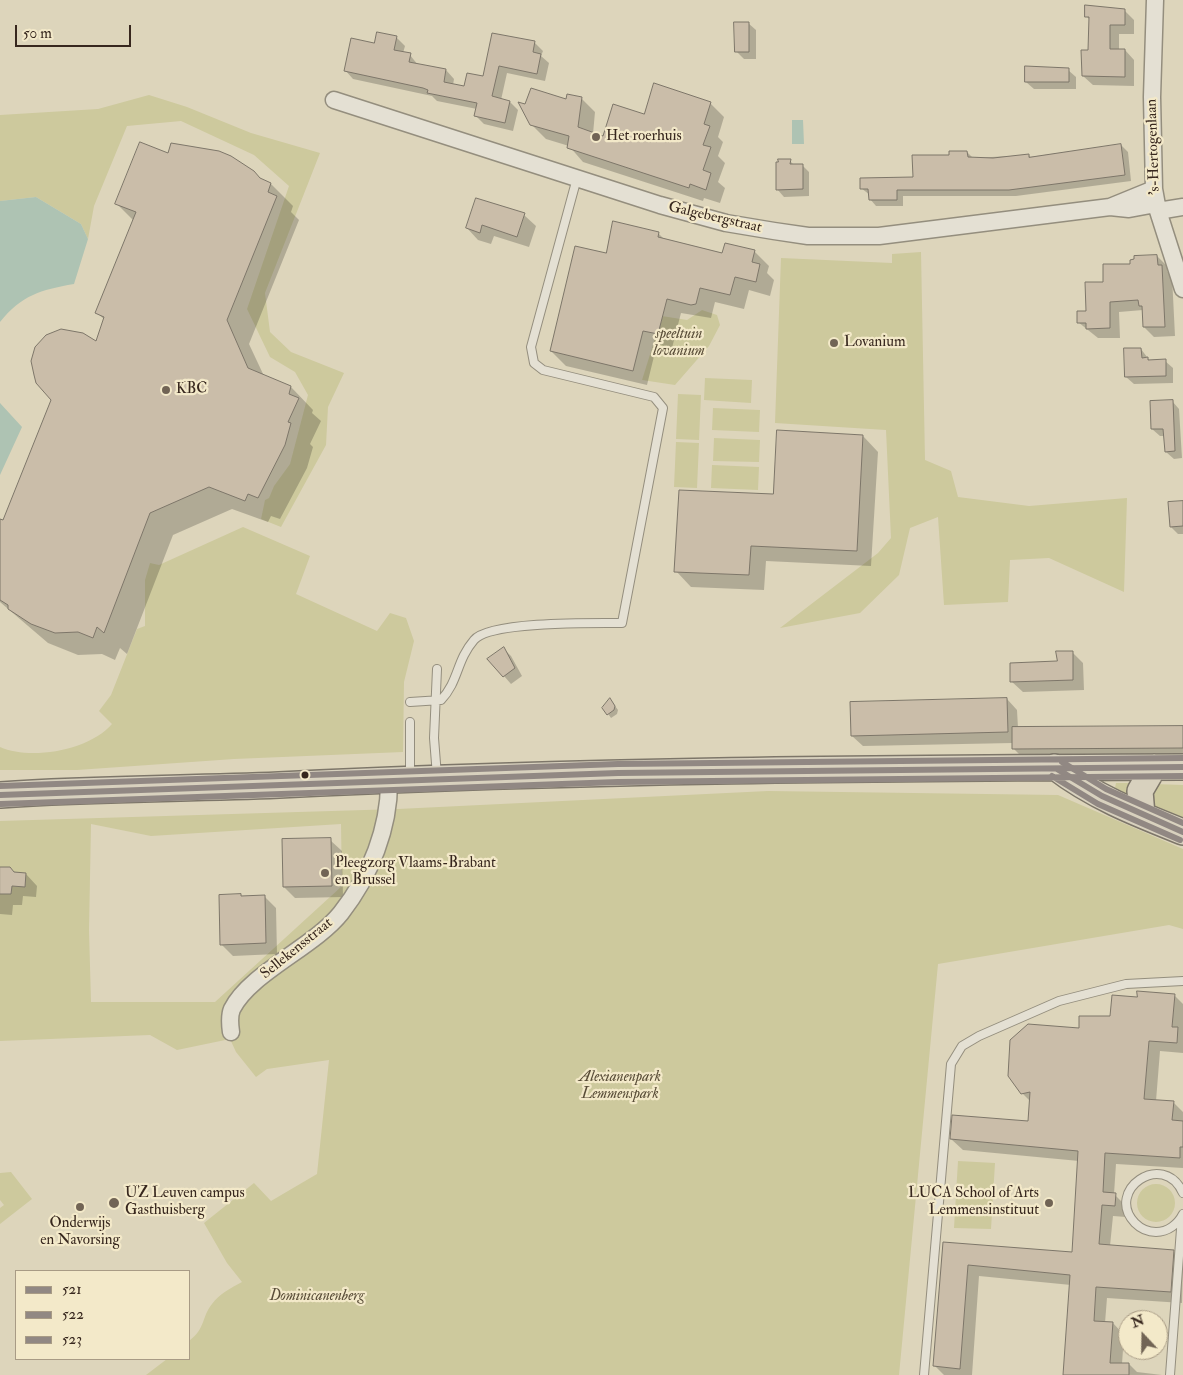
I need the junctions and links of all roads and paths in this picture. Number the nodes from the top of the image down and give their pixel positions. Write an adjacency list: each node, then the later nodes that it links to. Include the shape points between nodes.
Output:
1 (1155, 0): 4 (street, 's-Hertogenlaan, via 1152,97)
2 (334, 100): 3 (street, Galgebergstraat)
3 (577, 178): 4 (street, Galgebergstraat, via 726,223 808,236 879,236); 10 (lane, via 531,347 534,363 543,370 654,397 663,408 622,623 513,627 475,638 460,659 451,688)
4 (1156, 201): 5 (street, Galgebergstraat); 6 (street, 's-Hertogenlaan)
5 (1183, 207)
6 (1180, 272): 7 (street, 's-Hertogenlaan)
7 (1183, 290)
8 (437, 669): 10 (lane)
9 (410, 702): 10 (lane)
10 (436, 702): 15 (lane, via 434,738)
11 (410, 722): 16 (lane)
12 (1183, 766): 14 (main road)
13 (1055, 767): 14 (main road); 15 (main road, via 791,769); 18 (main road, via 1106,800)
14 (1154, 767): 18 (main road, via 1140,791)
15 (438, 778): 16 (main road)
16 (399, 779): 17 (main road); 21 (street, Sellekensstraat, via 363,880 340,914 247,991 232,1010)
17 (0, 795)
18 (1142, 815): 19 (main road)
19 (1183, 832)
20 (1183, 981): 24 (lane, via 1126,984 1059,1001 962,1046 951,1064)
21 (231, 1032)
22 (1183, 1192): 23 (lane, via 1173,1179 1164,1174 1154,1174 1135,1182 1126,1200 1131,1220 1148,1231 1168,1230)
23 (1183, 1215): 25 (lane)
24 (924, 1375)
25 (1170, 1375)

